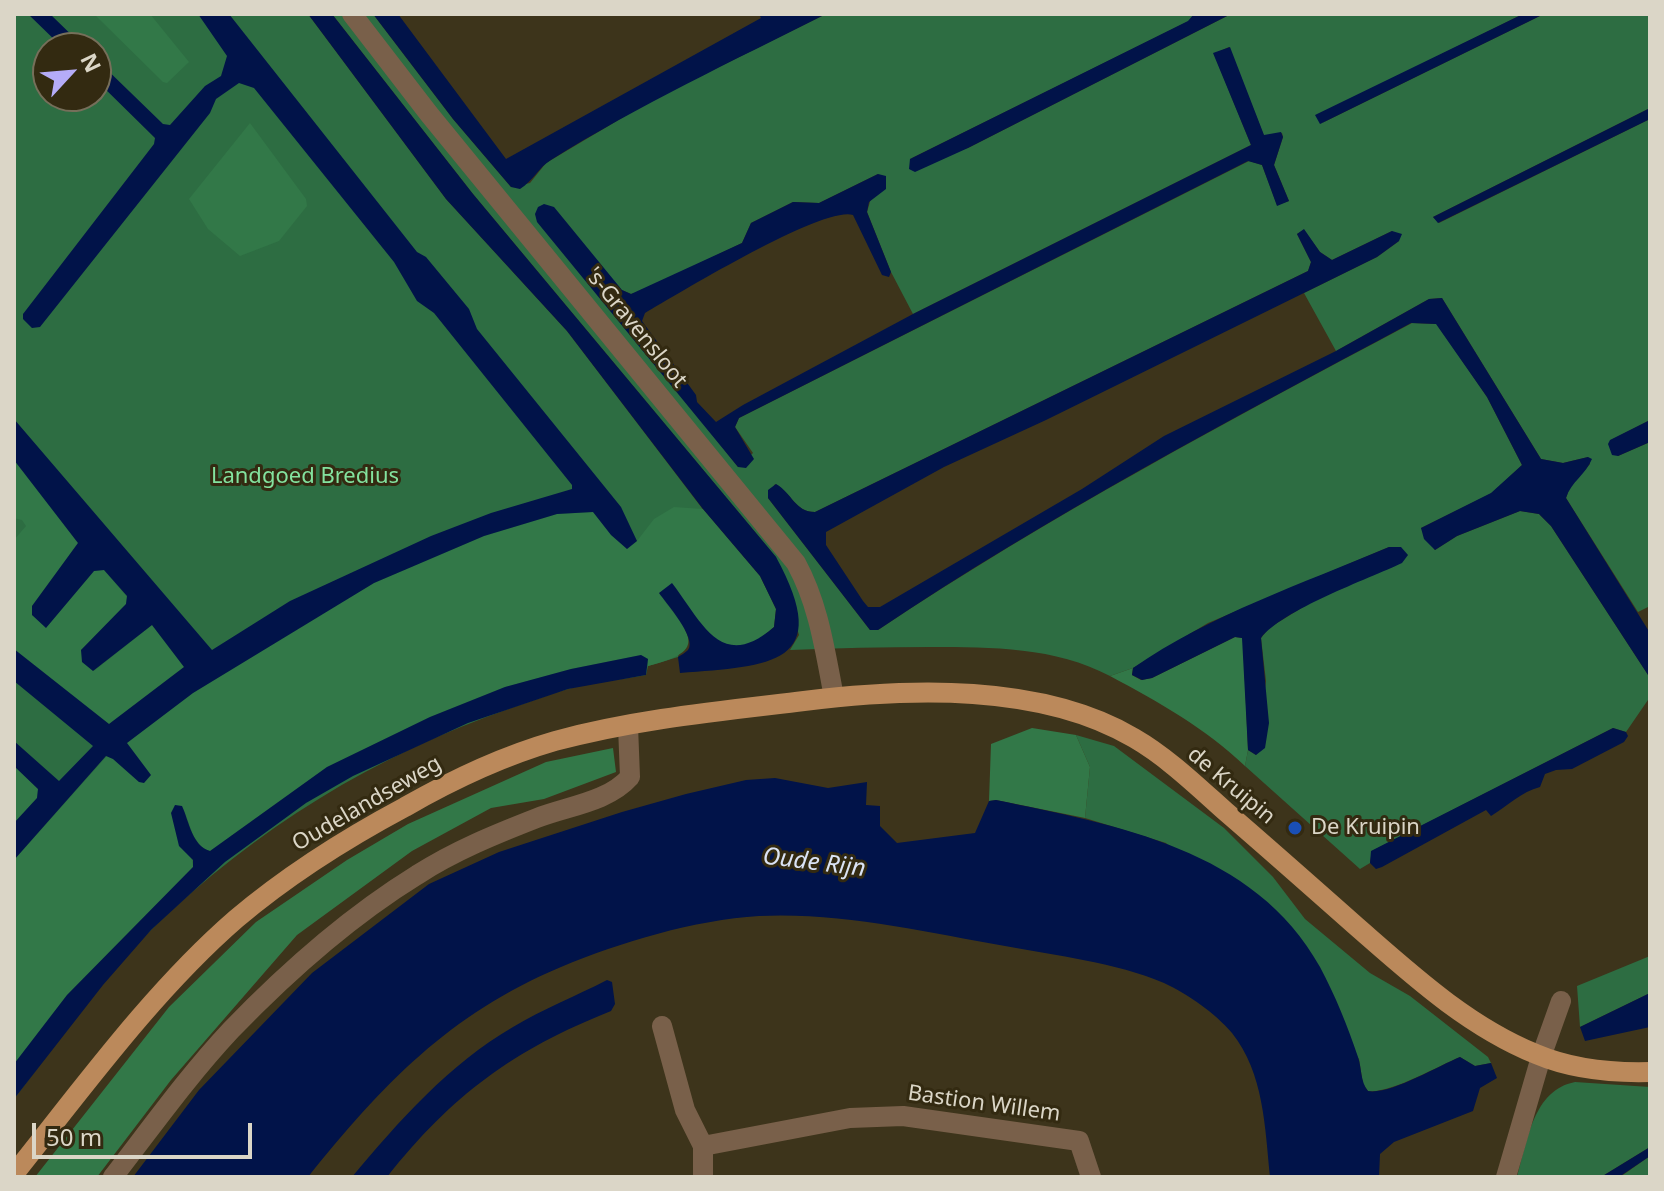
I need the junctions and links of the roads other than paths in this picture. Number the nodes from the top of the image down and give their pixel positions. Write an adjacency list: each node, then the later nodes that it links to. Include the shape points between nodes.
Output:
1 (352, 14): 2 (street, 's-Gravensloot, via 796,563 816,608)
2 (834, 697): 3 (main road, Oudelandseweg); 6 (main road, de Kruipin, via 958,693 1023,698 1089,717 1136,738 1424,985 1465,1015)
3 (628, 726): 9 (main road, Oudelandseweg, via 556,741 490,764 315,859 234,921 194,960 122,1039); 10 (street, via 630,777 619,790 464,849 377,903 297,966 230,1031)
4 (1561, 1001): 6 (street)
5 (662, 1026): 8 (street, via 685,1110)
6 (1541, 1057): 7 (main road, de Kruipin, via 1617,1072); 13 (street)
7 (1650, 1072)
8 (703, 1146): 11 (street); 12 (street, Bastion Willem, via 850,1118 903,1116 1079,1141)
9 (14, 1174)
10 (113, 1177)
11 (703, 1177)
12 (1091, 1177)
13 (1506, 1177)

